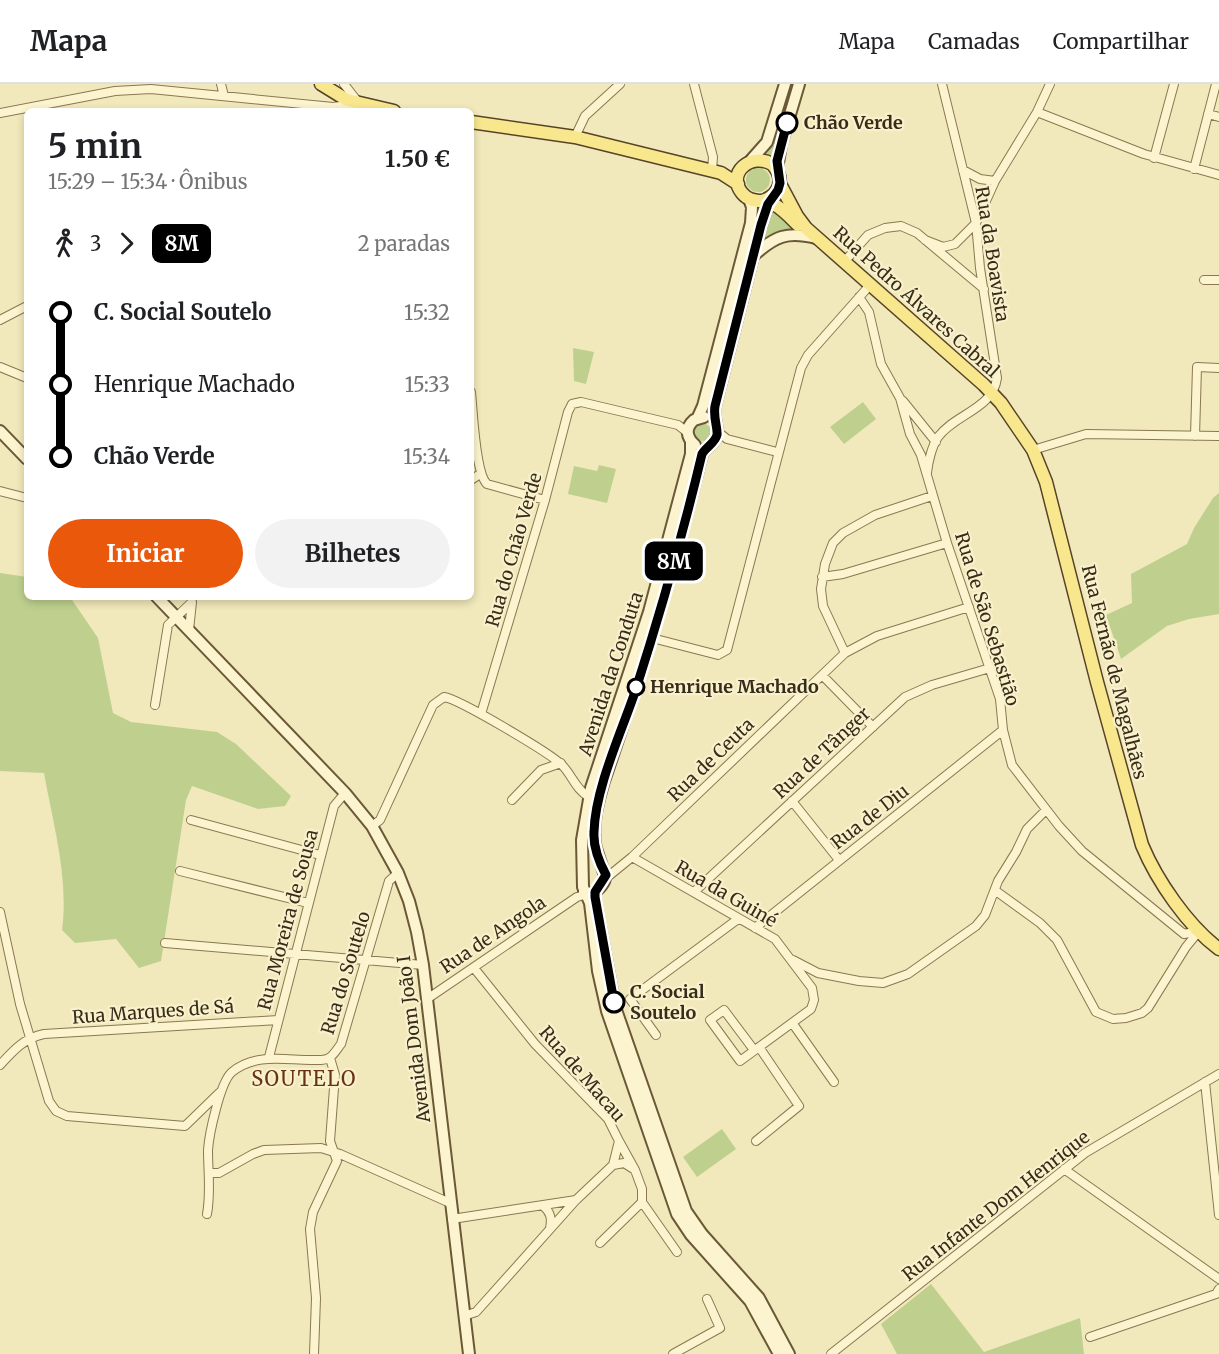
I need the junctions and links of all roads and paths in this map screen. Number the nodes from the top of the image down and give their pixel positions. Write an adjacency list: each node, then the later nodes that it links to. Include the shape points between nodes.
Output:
1 (221, 84): 12 (street)
2 (321, 84): 14 (main road)
3 (344, 84): 14 (street)
4 (620, 84): 22 (street, via 585,116)
5 (694, 84): 27 (street, via 713,157)
6 (785, 84): 24 (main road, via 767,142)
7 (799, 84): 25 (main road)
8 (942, 84): 28 (street, Rua da Boavista)
9 (1050, 84): 17 (street)
10 (1174, 84): 23 (street)
11 (1216, 84): 13 (street)
12 (224, 96): 14 (street); 15 (street, via 151,89)
13 (1216, 99): 19 (street)
14 (358, 107)
15 (27, 108)
16 (24, 109): 18 (street)
17 (1037, 112): 23 (street); 30 (street)
18 (0, 113)
19 (1208, 114): 20 (street); 26 (street)
20 (1219, 117)
21 (474, 122): 22 (main road)
22 (575, 137): 27 (main road)
23 (1154, 158): 26 (street)
24 (748, 162): 25 (main road, via 766,160); 27 (main road); 32 (main road, via 740,170)
25 (777, 169): 31 (main road)
26 (1194, 169): 29 (street)
27 (712, 170): 32 (main road)
28 (963, 170): 30 (street); 35 (street, Rua da Boavista)
29 (1219, 175)
30 (995, 181): 35 (street)
31 (780, 183): 34 (main road); 36 (main road, Rua Pedro Álvares Cabral, via 797,216)
32 (738, 184): 33 (main road)
33 (749, 199): 34 (main road); 53 (main road, Avenida da Conduta, via 751,223 706,395 701,412)
34 (768, 200): 36 (main road, Rua Pedro Álvares Cabral); 38 (main road, Avenida da Conduta)
35 (976, 223): 37 (street, via 955,244 943,247); 43 (street, Rua da Boavista)
36 (816, 238): 38 (main road, via 780,237); 39 (main road, Rua Pedro Álvares Cabral)
37 (925, 240): 39 (street, via 908,228 885,228 868,235); 43 (street)
38 (753, 256): 55 (main road, Avenida da Conduta, via 715,406)
39 (844, 262): 42 (main road, Rua Pedro Álvares Cabral)
40 (1204, 280): 41 (street)
41 (1219, 280)
42 (870, 285): 44 (street); 50 (main road, Rua Pedro Álvares Cabral)
43 (984, 289): 50 (street, Rua da Boavista, via 997,378)
44 (859, 297): 51 (street, Rua de São Sebastião, via 869,312 881,364); 60 (street, via 804,361)
45 (24, 308): 46 (street)
46 (0, 320)
47 (0, 367): 49 (street)
48 (1219, 368): 56 (street, via 1197,367)
49 (24, 377)
50 (993, 394): 58 (street, via 943,432); 59 (main road, Rua Fernão de Magalhães)
51 (900, 398): 58 (street, Rua de São Sebastião); 64 (street, Rua de São Sebastião)
52 (474, 419): 62 (street)
53 (689, 428): 55 (main road, via 700,446); 55 (main road, via 707,418); 68 (street, Rua do Chão Verde, via 581,402 572,404); 86 (main road, Avenida da Conduta, via 691,454 650,612)
54 (0, 431): 61 (main road)
55 (714, 435): 60 (street); 76 (main road, Avenida da Conduta, via 702,454)
56 (1195, 436): 57 (street); 59 (street, via 1086,434)
57 (1219, 436)
58 (936, 442): 64 (street, Rua de São Sebastião)
59 (1033, 450): 105 (main road, Rua Fernão de Magalhães, via 1049,493 1140,838 1171,897)
60 (777, 453): 76 (street, via 727,650 718,655)
61 (24, 456)
62 (480, 474): 63 (street); 68 (street, via 487,484)
63 (474, 478)
64 (927, 478): 66 (street, Rua de São Sebastião)
65 (0, 491): 67 (street)
66 (932, 496): 69 (street, Rua de São Sebastião); 70 (street, via 875,515 843,533 833,543)
67 (24, 497)
68 (545, 500): 81 (street, Rua do Chão Verde)
69 (947, 543): 70 (street); 73 (street, Rua de São Sebastião)
70 (822, 577): 77 (street, via 823,606)
71 (160, 600): 74 (main road, Avenida Dom João I)
72 (192, 600): 74 (street); 75 (street)
73 (969, 607): 77 (street, Rua de Ceuta, via 877,636); 78 (street, Rua de São Sebastião)
74 (177, 618): 75 (main road, Avenida Dom João I); 80 (street, via 168,625)
75 (189, 630): 85 (main road, Avenida Dom João I)
76 (652, 638): 97 (main road, Avenida da Conduta, via 601,790 594,833 597,855)
77 (845, 653): 79 (street, Rua de Ceuta)
78 (990, 668): 82 (street, Rua de Tânger, via 914,692); 83 (street, Rua de São Sebastião)
79 (822, 675): 82 (street); 93 (street, Rua de Ceuta)
80 (155, 705)
81 (481, 714): 84 (street); 91 (street, via 450,698 444,697 433,705 380,819)
82 (873, 727): 88 (street, Rua de Tânger)
83 (1004, 730): 89 (street, Rua de São Sebastião, via 1012,765); 94 (street, Rua de Diu)
84 (561, 763): 86 (street); 87 (street, via 541,770)
85 (345, 794): 91 (main road, Avenida Dom João I); 92 (street, Rua Moreira de Sousa, via 334,806)
86 (589, 797): 99 (main road, Avenida da Conduta, via 582,840)
87 (512, 800)
88 (792, 801): 94 (street); 100 (street, Rua de Tânger)
89 (1046, 810): 98 (street, via 1027,829); 105 (street, Rua de São Sebastião, via 1082,851 1184,934)
90 (190, 820): 92 (street)
91 (372, 826): 96 (main road, Avenida Dom João I)
92 (320, 855): 101 (street, Rua Moreira de Sousa)
93 (632, 857): 97 (street, Rua de Angola); 100 (street, Rua da Guiné)
94 (839, 860): 104 (street, Rua de Diu)
95 (180, 871): 101 (street)
96 (398, 873): 110 (street, Rua do Soutelo, via 389,881); 111 (main road, Avenida Dom João I, via 409,901)
97 (606, 873): 99 (main road, Rua de Angola); 99 (main road, Rua de Angola, via 596,867)
98 (996, 891): 105 (street, via 1058,940 1096,1012 1113,1019 1136,1016 1148,1008); 109 (street, via 976,926 908,974 883,983 830,977)
99 (586, 892): 112 (street, Rua de Angola); 152 (main road, via 607,1011 677,1214 691,1236 750,1301); 153 (main road, via 615,1007 686,1211 759,1298)
100 (694, 892): 103 (street, Rua da Guiné)
101 (308, 903): 108 (street, Rua Moreira de Sousa)
102 (0, 912): 117 (street)
103 (738, 919): 104 (street, Rua da Guiné); 116 (street, via 630,999)
104 (755, 928): 109 (street, Rua da Guiné, via 775,939)
105 (1200, 931): 107 (main road, Rua Fernão de Magalhães)
106 (165, 943): 108 (street)
107 (1219, 950)
108 (295, 953): 110 (street); 114 (street, Rua Moreira de Sousa)
109 (792, 960): 115 (street, Rua da Guiné, via 812,988 814,1000 811,1009)
110 (366, 961): 111 (street); 120 (street, Rua do Soutelo, via 341,1044)
111 (423, 965): 113 (main road, Avenida Dom João I)
112 (474, 968): 113 (street, Rua de Angola); 126 (street, Rua de Macau, via 535,1044 608,1119)
113 (427, 999): 135 (main road, Avenida Dom João I)
114 (278, 1020): 117 (street, Rua Marques de Sá); 119 (street, Rua Moreira de Sousa)
115 (793, 1024): 118 (street); 123 (street)
116 (656, 1035)
117 (31, 1037): 121 (street); 125 (street, via 49,1101 56,1111 67,1116 185,1126)
118 (757, 1049): 118 (street, via 724,1010 710,1020 740,1061); 127 (street, via 799,1106)
119 (268, 1057): 120 (street, Rua do Soutelo); 125 (street, via 230,1073)
120 (330, 1058): 128 (street, via 335,1076 330,1141)
121 (0, 1065)
122 (1219, 1074): 124 (street, Rua Infante Dom Henrique)
123 (834, 1082)
124 (1205, 1082): 130 (street, Rua Infante Dom Henrique); 138 (street)
125 (220, 1092): 132 (street, via 208,1148)
126 (619, 1140): 129 (street, Rua de Macau); 131 (street)
127 (756, 1142)
128 (333, 1151): 132 (street, via 264,1150 219,1173); 135 (street); 149 (street, via 337,1161 313,1212 310,1229 316,1298)
129 (613, 1165): 131 (street, via 624,1163); 133 (street)
130 (1064, 1169): 143 (street); 154 (street, Rua Infante Dom Henrique)
131 (635, 1170): 134 (street)
132 (209, 1173): 137 (street)
133 (576, 1200): 136 (street); 140 (street)
134 (642, 1202): 141 (street); 142 (street)
135 (450, 1203): 139 (main road, Avenida Dom João I)
136 (543, 1206): 139 (street); 140 (street, via 549,1211)
137 (207, 1214)
138 (1219, 1215)
139 (452, 1219): 146 (main road, Avenida Dom João I)
140 (550, 1230): 146 (street, via 476,1312)
141 (600, 1244)
142 (677, 1252)
143 (1219, 1279)
144 (1219, 1289): 147 (street, via 1216,1294)
145 (706, 1299): 148 (street, via 720,1328)
146 (464, 1316): 150 (main road, Avenida Dom João I)
147 (1090, 1337)
148 (688, 1351): 151 (street)
149 (314, 1354)
150 (469, 1354)
151 (673, 1354)
152 (779, 1354)
153 (789, 1354)
154 (831, 1354)

